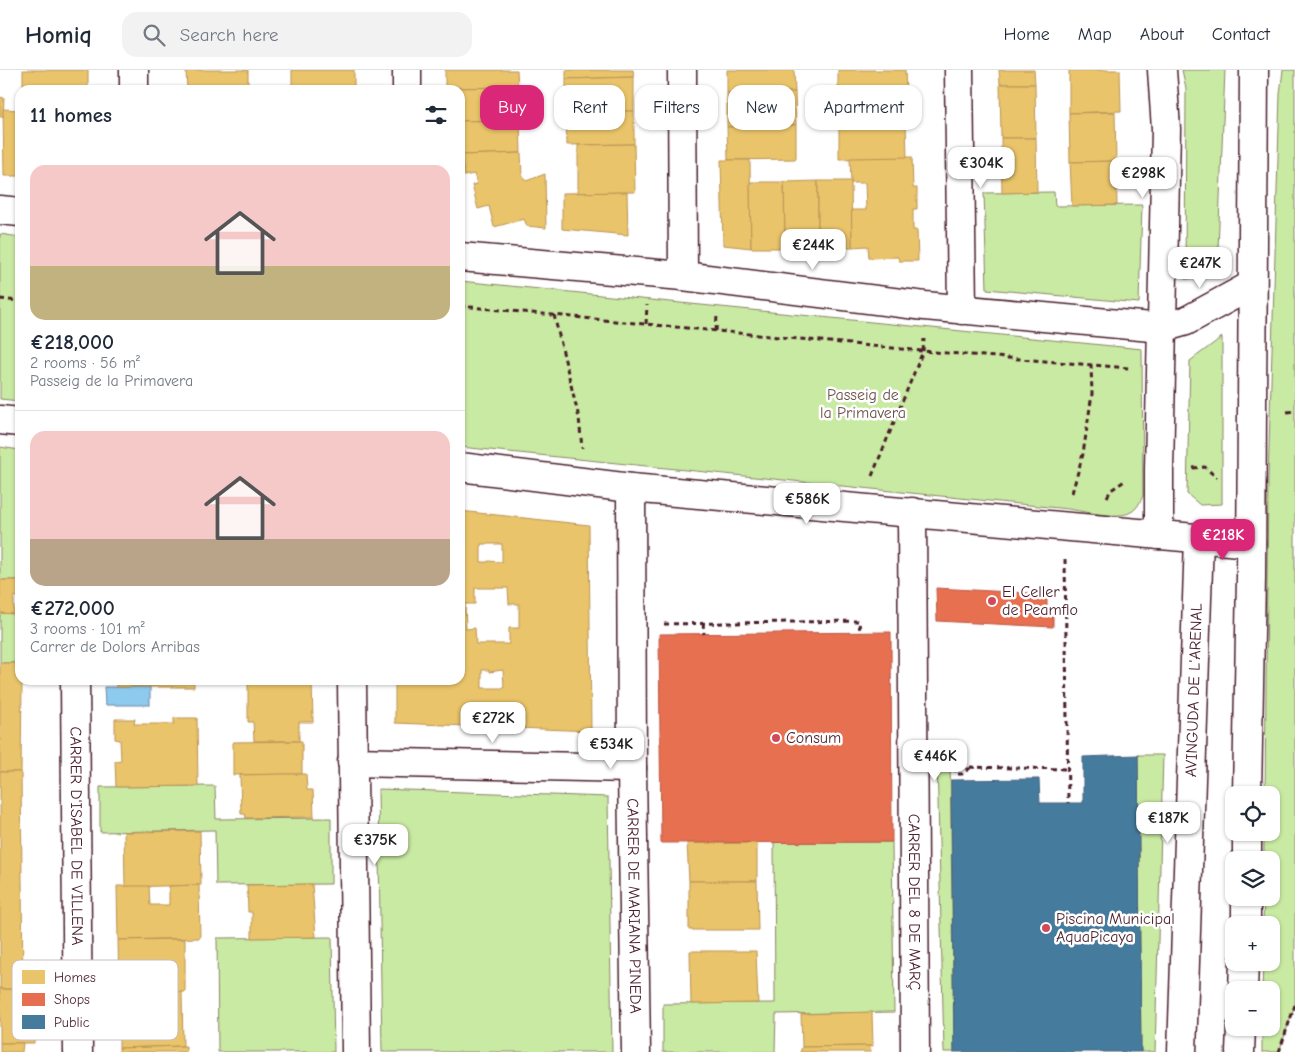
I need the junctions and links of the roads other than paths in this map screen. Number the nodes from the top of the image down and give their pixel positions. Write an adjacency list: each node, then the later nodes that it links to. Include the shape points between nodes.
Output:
1 (134, 70): 7 (street)
2 (407, 70): 8 (street)
3 (682, 70): 12 (street)
4 (958, 70): 14 (street)
5 (1162, 70): 15 (street, via 1166,129)
6 (1254, 70): 13 (street)
7 (134, 85)
8 (407, 85)
9 (0, 210): 10 (street)
10 (15, 212)
11 (465, 257): 12 (street)
12 (683, 276): 14 (street)
13 (1252, 285): 15 (street, via 1186,321); 23 (street)
14 (962, 310): 15 (street)
15 (1162, 328): 21 (street)
16 (0, 420): 17 (street)
17 (15, 422)
18 (465, 468): 19 (street)
19 (631, 488): 20 (street); 27 (street, CARRER DE MARIANA PINEDA)
20 (912, 512): 21 (street); 33 (street, CARRER DEL 8 DE MARÇ)
21 (1159, 535): 22 (street)
22 (1199, 538): 23 (street); 34 (street, AVINGUDA DE L'ARENAL)
23 (1251, 543): 28 (street)
24 (75, 685): 29 (street, CARRER D'ISABEL DE VILLENA)
25 (352, 685): 26 (street)
26 (352, 762): 27 (street); 31 (street)
27 (632, 768): 32 (street, CARRER DE MARIANA PINEDA)
28 (1247, 786)
29 (77, 960)
30 (1241, 1036): 35 (street)
31 (356, 1052)
32 (636, 1052)
33 (915, 1052)
34 (1182, 1052)
35 (1240, 1052)

